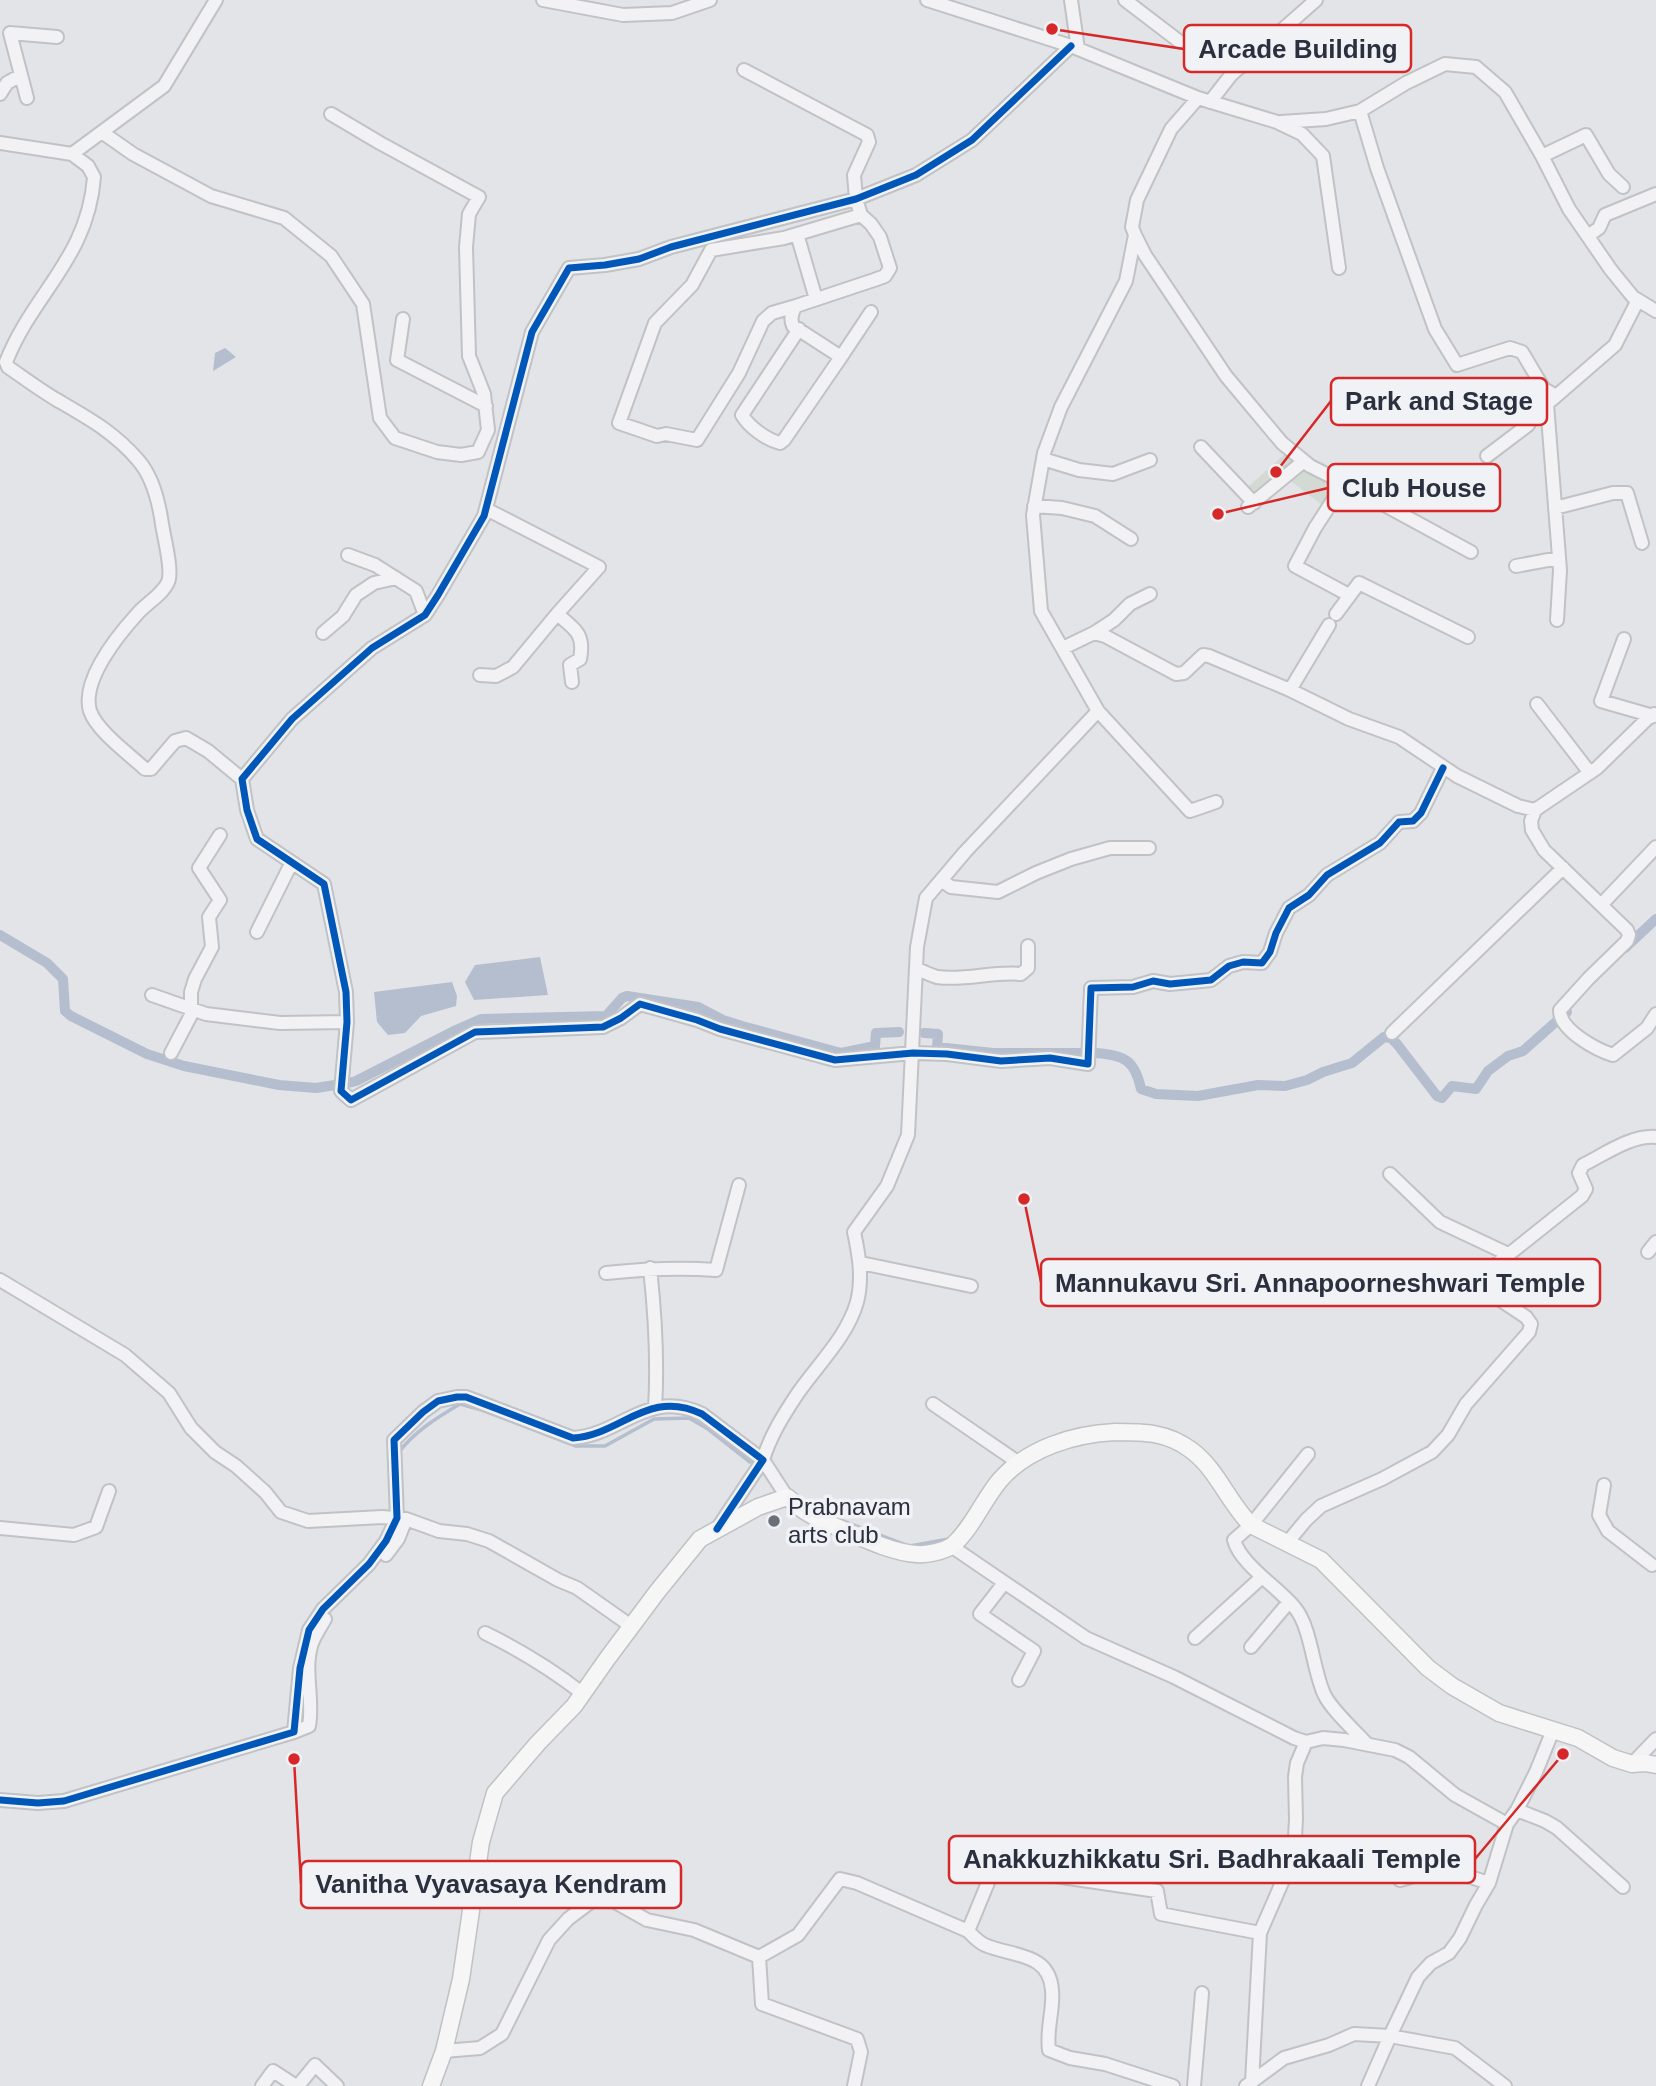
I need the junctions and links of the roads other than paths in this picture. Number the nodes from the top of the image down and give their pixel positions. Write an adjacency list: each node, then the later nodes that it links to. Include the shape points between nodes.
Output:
1 (216, 0): 19 (street, via 164,86)
2 (543, 0): 3 (street, via 623,15 672,13)
3 (710, 0)
4 (927, 0): 10 (street)
5 (1071, 0): 10 (street)
6 (1125, 0): 9 (street)
7 (1316, 0): 15 (street)
8 (57, 37): 12 (street, via 10,33)
9 (1181, 42)
10 (1075, 48): 15 (street); 25 (street, via 972,140 916,175)
11 (744, 70): 25 (street, via 867,135 869,142 854,175)
12 (21, 75): 13 (street); 14 (street)
13 (0, 94)
14 (27, 98)
15 (1204, 100): 18 (street); 28 (street, via 1171,129 1137,200)
16 (1360, 111): 18 (street); 22 (street, via 1445,64 1476,67 1505,92); 39 (street, via 1435,328 1457,365 1510,348 1522,352 1544,389)
17 (331, 114): 40 (street, via 479,197 469,214 467,295 470,356)
18 (1277, 122): 30 (street, via 1302,134 1323,156)
19 (103, 133): 21 (street); 40 (street, via 211,196 284,218 331,256 363,304 380,418 395,438 437,452 478,452 488,430)
20 (0, 143): 21 (street)
21 (72, 154): 75 (street, via 94,177 82,232 6,362 99,424 138,459 160,505 170,576 125,627 99,666 91,690 91,712 145,769 151,769 177,739 187,738)
22 (1542, 156): 23 (street, via 1586,135 1609,174); 29 (street)
23 (1623, 187)
24 (1656, 194): 29 (street, via 1605,215 1600,228)
25 (856, 199): 26 (street); 49 (street, via 639,259 569,268 532,332)
26 (861, 215): 27 (street); 31 (street, via 877,231 890,268 885,276)
27 (797, 234): 31 (street); 33 (street, via 711,250 692,285 655,323 619,423 657,436 697,440 739,373 763,321 772,313)
28 (1135, 235): 43 (street, via 1126,281 1061,407); 45 (street, via 1226,376 1282,443)
29 (1588, 236): 32 (street)
30 (1339, 268)
31 (816, 299): 33 (street)
32 (1638, 300): 34 (street); 39 (street, via 1615,345)
33 (796, 306): 37 (street, via 791,321)
34 (1656, 311)
35 (871, 312): 38 (street)
36 (403, 319): 40 (street, via 397,360)
37 (799, 329): 38 (street); 38 (street, via 743,414 747,423 780,443)
38 (841, 357)
39 (1552, 393): 42 (street, via 1528,425); 48 (street, via 1547,404)
40 (486, 406)
41 (1201, 447): 45 (street, via 1250,505)
42 (1487, 456)
43 (1043, 459): 44 (street, via 1113,474); 47 (street)
44 (1150, 460)
45 (1304, 461): 46 (street)
46 (1344, 483): 52 (street); 58 (street, via 1295,566)
47 (1034, 506): 50 (street, via 1095,516); 66 (street, via 1041,611)
48 (1555, 508): 51 (street, via 1627,493); 54 (street)
49 (486, 509): 59 (street, via 600,567); 60 (street)
50 (1131, 540)
51 (1642, 543)
52 (1471, 552)
53 (348, 555): 56 (street)
54 (1559, 558): 55 (street); 61 (street)
55 (1516, 566)
56 (396, 578): 60 (street, via 416,591); 62 (street, via 374,583 356,595 343,616)
57 (1150, 594): 63 (street)
58 (1349, 595): 64 (street, via 1359,583); 69 (street)
59 (557, 614): 67 (street, via 513,667 496,676); 68 (street, via 578,631 583,645 580,659 570,665)
60 (425, 615): 75 (street, via 372,648 292,719)
61 (1557, 620)
62 (323, 633)
63 (1094, 633): 66 (street); 69 (street, via 1176,674 1184,673 1203,655)
64 (1468, 637)
65 (1625, 639): 72 (street, via 1601,701)
66 (1063, 648): 71 (street)
67 (480, 675)
68 (572, 682)
69 (1290, 690): 73 (street, via 1399,737)
70 (1537, 704): 74 (street)
71 (1098, 711): 76 (street, via 1190,811); 83 (street)
72 (1655, 713): 74 (street)
73 (1443, 768): 77 (street); 93 (street, via 1413,821 1399,822 1380,843 1326,875 1309,895 1289,908 1262,963 1228,966 1211,980 1091,988 1088,1064 1050,1058 1001,1061)
74 (1590, 773): 77 (street)
75 (242, 779): 81 (street, via 257,839)
76 (1216, 802)
77 (1535, 810): 82 (street, via 1532,830)
78 (220, 835): 89 (street, via 199,868 220,900 209,917 212,947 195,979)
79 (1656, 847): 84 (street)
80 (1149, 848): 83 (street, via 1110,848 1084,855 998,892 951,887)
81 (291, 864): 85 (street); 91 (street, via 324,884 346,992)
82 (1563, 869): 84 (street); 92 (street)
83 (942, 880): 87 (street, via 926,898)
84 (1601, 905): 90 (street, via 1627,930 1627,941 1560,1010 1561,1018 1583,1041 1613,1055 1647,1028)
85 (257, 932)
86 (1028, 946): 87 (street, via 1028,968 1021,974 936,977)
87 (916, 969): 93 (street)
88 (152, 995): 89 (street)
89 (189, 1008): 91 (street, via 280,1023); 94 (street, via 191,1015)
90 (1656, 1014)
91 (347, 1022): 93 (street, via 341,1091 351,1100 475,1032 603,1027 640,1004 835,1060)
92 (1392, 1033)
93 (913, 1049): 99 (street, via 908,1135 887,1186 854,1232)
94 (171, 1053)
95 (1656, 1137): 98 (street, via 1633,1141 1583,1165 1579,1173 1586,1189 1582,1196)
96 (1390, 1174): 98 (street, via 1440,1222)
97 (740, 1185): 100 (street, via 716,1270)
98 (1508, 1255): 116 (street, via 1483,1275 1481,1287 1526,1317 1530,1332 1466,1404 1432,1452 1321,1506)
99 (861, 1263): 103 (street); 107 (street, via 857,1302 842,1335 798,1393)
100 (650, 1268): 101 (street); 105 (street, via 655,1308)
101 (606, 1273)
102 (0, 1280): 112 (street, via 125,1354 169,1393 191,1428 265,1492 281,1512 308,1521)
103 (971, 1286)
104 (933, 1404): 108 (street)
105 (655, 1408): 107 (street, via 692,1409); 112 (street, via 599,1433 573,1438 466,1397 439,1401 394,1440)
106 (1308, 1454): 113 (street)
107 (763, 1460): 111 (street); 115 (street)
108 (1019, 1463): 113 (main road, via 1064,1441 1098,1433 1149,1432 1192,1450); 117 (main road, via 1001,1479)
109 (1604, 1485): 118 (street, via 1599,1515 1608,1531)
110 (109, 1490): 114 (street, via 96,1527 74,1535)
111 (787, 1497): 115 (main road); 117 (main road, via 808,1514 873,1543 917,1554)
112 (402, 1518): 122 (street, via 489,1541 577,1588); 134 (street, via 309,1630 294,1732 64,1801)
113 (1251, 1525): 116 (main road); 119 (street, via 1234,1540)
114 (0, 1528)
115 (716, 1529): 122 (main road, via 700,1539)
116 (1287, 1543): 128 (main road, via 1321,1560 1427,1668 1452,1686 1499,1713)
117 (951, 1546): 120 (street)
118 (1652, 1566)
119 (1262, 1577): 121 (street); 124 (street)
120 (1003, 1583): 126 (street, via 981,1614 1034,1651); 130 (street, via 1086,1638)
121 (1289, 1602): 125 (street); 131 (street, via 1303,1622 1325,1696)
122 (631, 1626): 127 (main road)
123 (485, 1633): 127 (street, via 547,1666)
124 (1195, 1638)
125 (1251, 1647)
126 (1018, 1680)
127 (582, 1693): 145 (main road, via 495,1793 481,1842 461,1979)
128 (1553, 1730): 132 (main road); 135 (street)
129 (1656, 1739): 132 (street)
130 (1307, 1742): 131 (street, via 1322,1738); 141 (street, via 1295,1777 1293,1855)
131 (1366, 1743): 136 (street, via 1409,1757 1455,1795)
132 (1632, 1764): 133 (main road)
133 (1656, 1765)
134 (0, 1800)
135 (1517, 1810): 136 (street); 139 (street, via 1557,1828)
136 (1507, 1824): 138 (street)
137 (1400, 1880): 138 (street, via 1442,1868)
138 (1489, 1883): 144 (street, via 1449,1953 1418,1977)
139 (1623, 1887)
140 (968, 1931): 141 (street, via 994,1868 1010,1864 1048,1875 1157,1891 1161,1914); 142 (street, via 840,1879 798,1935); 152 (street, via 982,1944 1039,1962 1048,1970 1052,1991 1049,2050)
141 (1260, 1933): 146 (street)
142 (759, 1957): 145 (street, via 694,1930 647,1920 601,1894 549,1940 502,2034 480,2048); 151 (street, via 762,2004 857,2039 861,2052)
143 (1202, 1993): 153 (street)
144 (1390, 2036): 146 (street, via 1354,2034 1284,2058); 154 (street); 155 (street, via 1455,2048)
145 (444, 2051): 150 (main road)
146 (1249, 2084)
147 (262, 2086): 148 (street, via 273,2071)
148 (297, 2086): 149 (street, via 315,2065)
149 (337, 2086)
150 (431, 2086)
151 (854, 2086)
152 (1173, 2086)
153 (1194, 2086)
154 (1368, 2086)
155 (1505, 2086)

